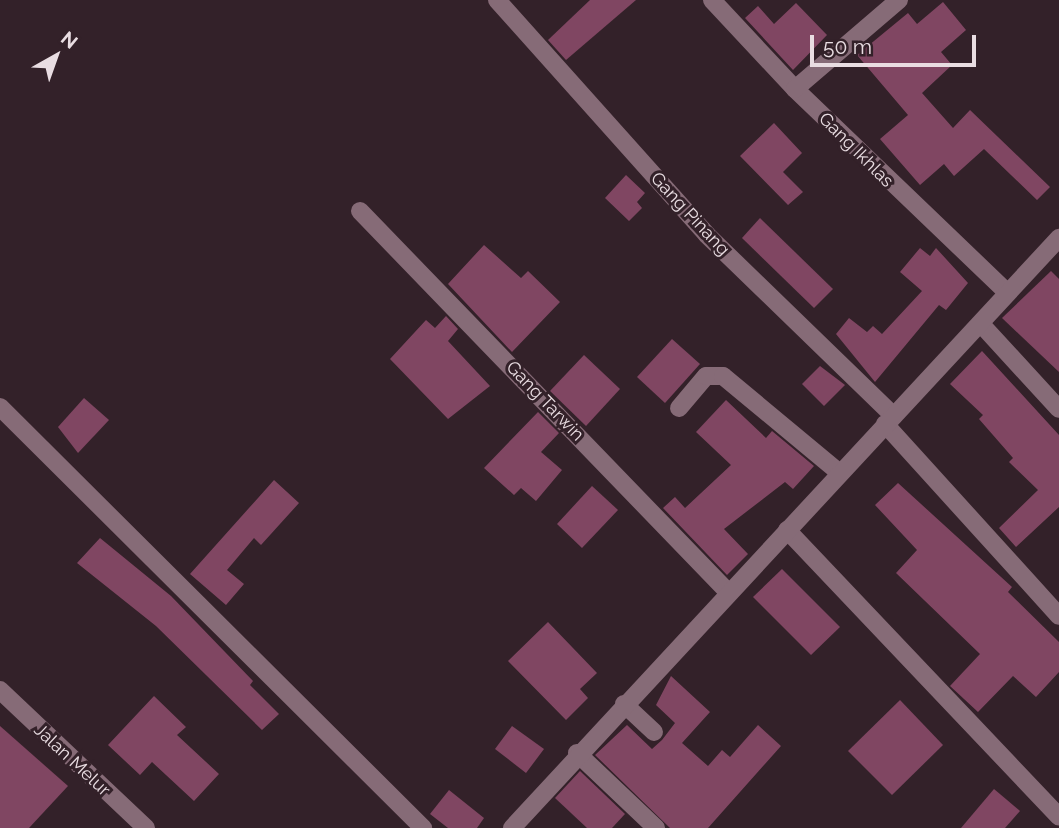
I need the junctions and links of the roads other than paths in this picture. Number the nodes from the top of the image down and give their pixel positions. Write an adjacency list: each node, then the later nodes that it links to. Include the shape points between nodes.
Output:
1 (497, 0): 12 (street, Gang Pinang, via 707,235)
2 (712, 0): 4 (street, Gang Ikhlas)
3 (899, 0): 4 (street)
4 (795, 89): 7 (street, Gang Ikhlas)
5 (360, 211): 15 (street, Gang Tarwin)
6 (1059, 238): 7 (street)
7 (1007, 292): 8 (street)
8 (981, 324): 11 (street); 12 (street)
9 (0, 407): 23 (street)
10 (679, 408): 13 (street, via 706,376 723,376)
11 (1059, 409)
12 (890, 420): 13 (street); 16 (street, Gang Pinang)
13 (840, 473): 14 (street)
14 (787, 530): 15 (street); 21 (street)
15 (728, 593): 18 (street)
16 (1059, 616)
17 (0, 690): 22 (street, Jalan Melur)
18 (624, 704): 19 (street); 20 (street)
19 (654, 732)
20 (577, 753): 24 (street); 25 (street)
21 (1059, 817)
22 (146, 828)
23 (423, 828)
24 (512, 828)
25 (656, 828)

